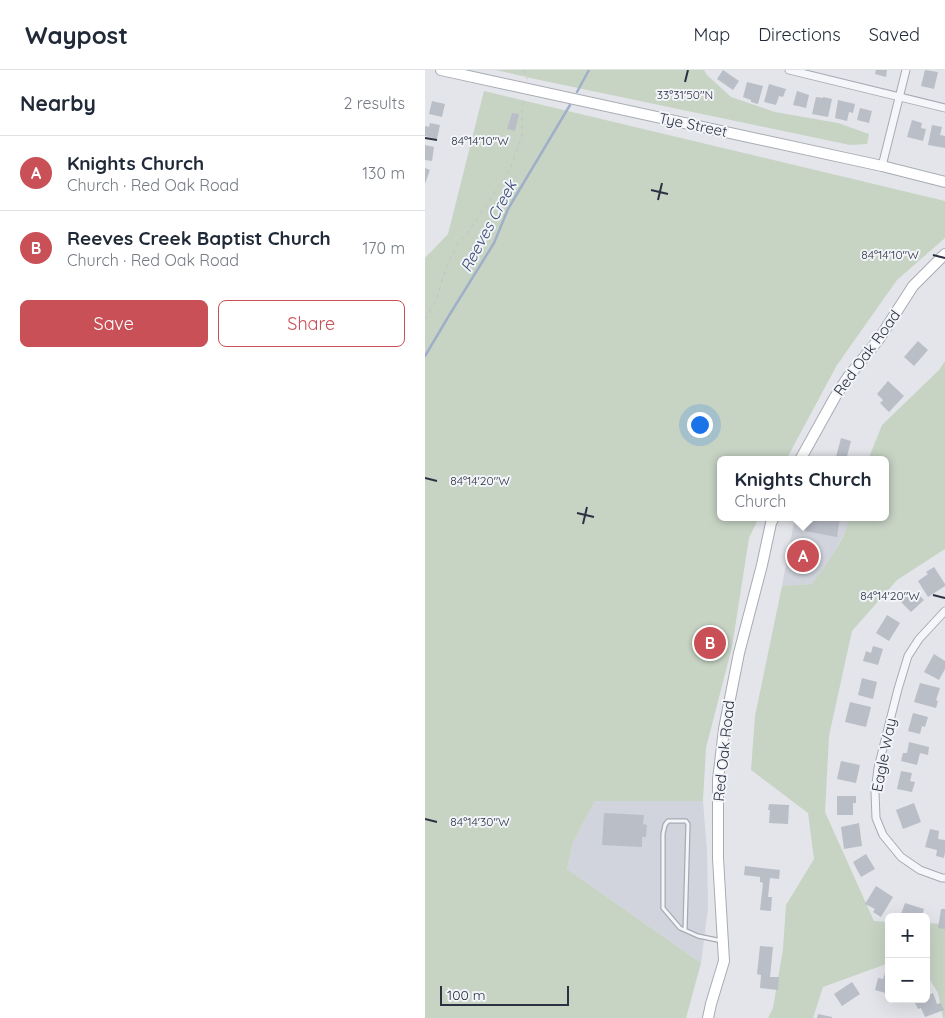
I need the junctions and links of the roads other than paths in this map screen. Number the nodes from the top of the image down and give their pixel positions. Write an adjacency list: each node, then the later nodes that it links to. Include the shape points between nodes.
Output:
1 (441, 70): 6 (street, Tye Street)
2 (789, 70): 4 (street)
3 (906, 70): 4 (street)
4 (899, 97): 5 (street); 6 (street)
5 (945, 108)
6 (881, 166): 7 (street, Tye Street)
7 (945, 182)
8 (945, 254): 9 (street, Red Oak Road, via 913,286 879,340 848,377)
9 (802, 456)
10 (772, 521): 14 (street, Red Oak Road, via 739,653 718,780)
11 (945, 611): 12 (street, Eagle Way, via 908,656 878,768 875,792 876,818 883,835 901,857 920,870)
12 (945, 878)
13 (685, 930): 13 (lane, via 688,824 685,821 667,821 663,834 663,908); 14 (lane)
14 (723, 941): 15 (street, Red Oak Road, via 724,961)
15 (708, 1018)

